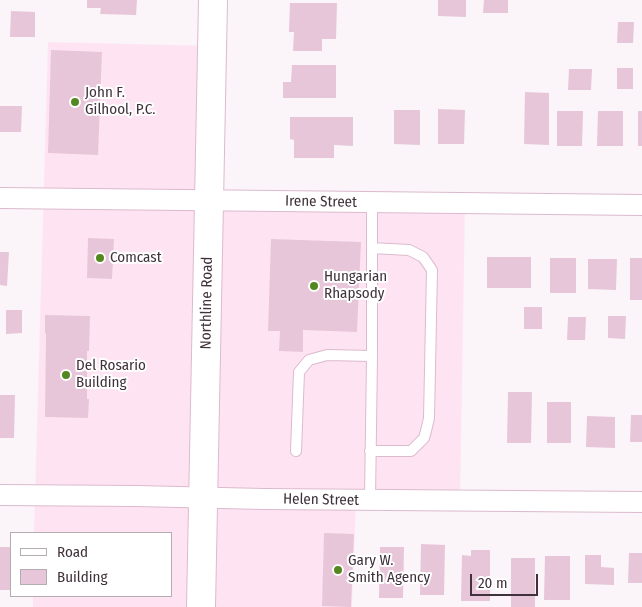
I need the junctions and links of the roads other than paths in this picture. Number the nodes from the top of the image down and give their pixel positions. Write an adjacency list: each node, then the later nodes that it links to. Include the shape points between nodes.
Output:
1 (213, 0): 3 (main road, Northline Road)
2 (0, 198): 3 (street, Irene Street)
3 (209, 201): 4 (street, Irene Street); 11 (main road, Northline Road)
4 (372, 203): 5 (street, Irene Street); 6 (lane)
5 (642, 205)
6 (372, 248): 7 (lane); 8 (lane, via 410,250 423,257 432,270 429,418 424,438 411,451)
7 (372, 356): 8 (lane); 9 (lane, via 326,355 309,360 299,372)
8 (370, 451): 12 (lane)
9 (296, 452)
10 (0, 495): 11 (street, Helen Street)
11 (203, 498): 12 (street, Helen Street); 14 (main road, Northline Road)
12 (370, 500): 13 (street, Helen Street)
13 (642, 502)
14 (201, 607)

